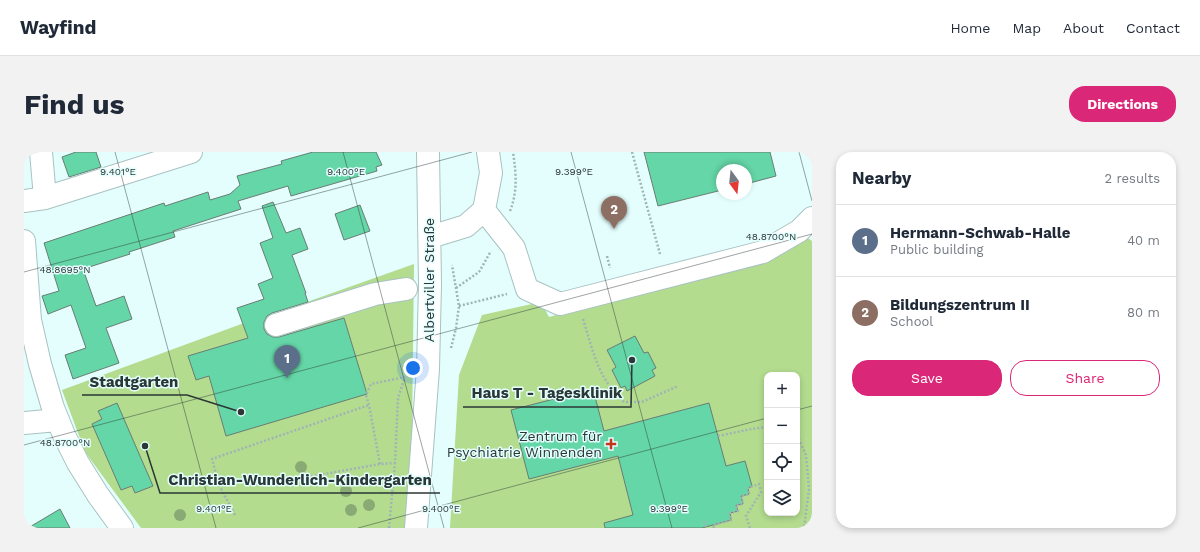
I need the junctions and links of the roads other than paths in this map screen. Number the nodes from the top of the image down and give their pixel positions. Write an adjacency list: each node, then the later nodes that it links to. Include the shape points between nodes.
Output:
1 (41, 152): 5 (street)
2 (191, 152): 5 (street)
3 (428, 152): 9 (street, Albertviller Straße)
4 (488, 152): 7 (street, via 491,173)
5 (45, 198): 6 (street)
6 (24, 201)
7 (484, 210): 8 (street, via 514,248 527,289 560,304 763,252 799,231); 9 (street, via 466,226)
8 (812, 218)
9 (430, 237): 17 (street, Albertviller Straße, via 428,370)
10 (24, 241): 12 (street)
11 (406, 289): 13 (street, via 375,294)
12 (27, 319): 14 (street)
13 (276, 325)
14 (58, 420): 15 (street); 16 (street, via 78,463)
15 (24, 423)
16 (122, 528)
17 (416, 528)

